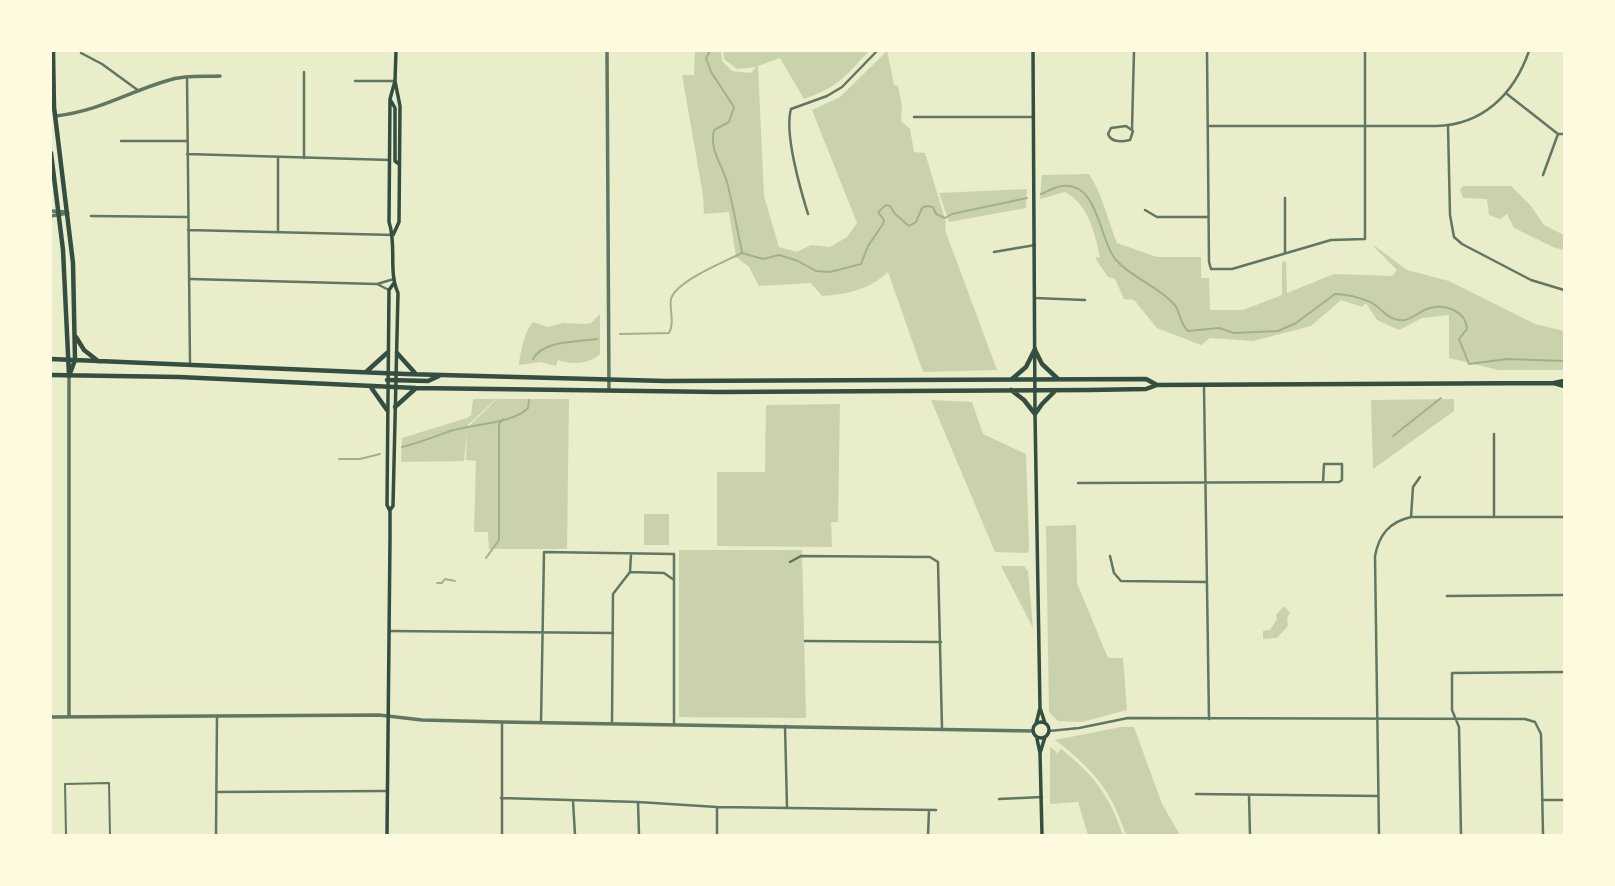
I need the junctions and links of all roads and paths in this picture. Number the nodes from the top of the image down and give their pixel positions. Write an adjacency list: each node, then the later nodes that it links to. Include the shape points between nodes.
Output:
1 (53, 51): 19 (main road)
2 (396, 51): 15 (main road)
3 (607, 51): 75 (street)
4 (877, 51): 42 (street, via 842,87 792,108 788,119)
5 (1033, 51): 21 (main road)
6 (1134, 51): 25 (street)
7 (1207, 51): 23 (street)
8 (1365, 51): 22 (street)
9 (1529, 51): 17 (street)
10 (80, 52): 16 (street)
11 (304, 72): 33 (street)
12 (220, 76): 13 (street)
13 (187, 77): 16 (street); 29 (street)
14 (355, 81): 15 (street)
15 (395, 82): 18 (main road); 35 (main road, via 400,106)
16 (139, 92): 19 (street)
17 (1507, 94): 24 (street, via 1481,114); 26 (street)
18 (390, 99): 34 (main road); 35 (main road, via 395,108 395,161)
19 (52, 117): 41 (main road)
20 (914, 117): 21 (street)
21 (1033, 117): 49 (main road)
22 (1365, 125): 23 (street); 24 (street); 51 (street, via 1365,239 1331,240)
23 (1208, 126): 44 (street)
24 (1448, 126): 56 (street, via 1454,237 1531,280)
25 (1132, 129): 25 (street, via 1113,126 1108,136 1127,141 1133,136)
26 (1558, 134): 27 (street); 36 (street)
27 (1564, 134)
28 (121, 141): 29 (street)
29 (187, 141): 31 (street)
30 (51, 153): 40 (main road)
31 (187, 154): 32 (street); 45 (street)
32 (278, 157): 33 (street); 47 (street)
33 (304, 158): 34 (street)
34 (390, 160): 48 (main road, via 389,222)
35 (399, 164): 48 (main road, via 399,222)
36 (1543, 175)
37 (1285, 198): 51 (street)
38 (1145, 210): 44 (street, via 1157,217)
39 (51, 213): 40 (street)
40 (59, 213): 41 (street); 64 (main road)
41 (68, 213): 59 (main road)
42 (808, 214)
43 (91, 216): 45 (street)
44 (1208, 216): 51 (street, via 1211,269 1232,269)
45 (188, 217): 46 (street)
46 (188, 230): 47 (street); 52 (street)
47 (278, 232): 48 (street)
48 (394, 235): 53 (main road)
49 (1035, 245): 50 (street); 57 (main road)
50 (994, 252)
51 (1285, 253)
52 (190, 279): 54 (street); 67 (street)
53 (394, 281): 54 (street); 55 (main road); 62 (main road)
54 (377, 284): 55 (street)
55 (388, 290): 61 (main road)
56 (1564, 290)
57 (1035, 298): 58 (street); 60 (main road)
58 (1084, 300)
59 (75, 336): 65 (main road); 66 (main road)
60 (1035, 349): 76 (main road, via 1024,370); 77 (main road); 78 (main road, via 1042,364)
61 (387, 353): 68 (main road); 69 (main road)
62 (397, 353): 70 (main road); 71 (main road)
63 (51, 359): 64 (main road)
64 (66, 360): 65 (main road); 74 (main road)
65 (75, 360): 66 (main road); 74 (main road)
66 (99, 362): 67 (main road)
67 (190, 365): 68 (main road)
68 (366, 372): 69 (main road)
69 (387, 373): 70 (main road); 80 (main road)
70 (396, 373): 71 (main road); 81 (main road)
71 (415, 374): 73 (main road)
72 (51, 375): 74 (main road)
73 (443, 375): 75 (main road); 81 (main road)
74 (69, 376): 85 (main road); 120 (street)
75 (609, 379): 76 (main road); 88 (street)
76 (1011, 379): 77 (main road)
77 (1035, 379): 78 (main road); 90 (main road)
78 (1058, 379): 84 (main road, via 1146,379)
79 (1564, 381): 82 (main road)
80 (387, 383): 81 (main road); 85 (main road); 93 (main road)
81 (396, 383): 87 (main road); 92 (main road)
82 (1554, 383): 83 (main road); 86 (main road)
83 (1204, 384): 84 (main road); 99 (street)
84 (1157, 385): 91 (main road)
85 (369, 386): 93 (main road)
86 (1564, 386)
87 (416, 388): 88 (main road); 92 (main road)
88 (609, 390): 89 (main road)
89 (1010, 390): 90 (main road); 94 (main road)
90 (1035, 390): 91 (main road); 94 (main road)
91 (1056, 391): 94 (main road)
92 (395, 407): 100 (main road)
93 (387, 410): 100 (main road)
94 (1035, 414): 118 (main road)
95 (1494, 434): 102 (street)
96 (1419, 477): 101 (street, via 1413,487)
97 (1323, 482): 97 (street, via 1324,464 1342,464 1341,482); 99 (street)
98 (1078, 483): 99 (street)
99 (1205, 484): 109 (street)
100 (390, 511): 112 (main road)
101 (1411, 517): 102 (street); 124 (street, via 1392,524 1380,537 1375,556)
102 (1494, 517): 103 (street)
103 (1564, 517)
104 (631, 553): 107 (street); 108 (street, via 674,554); 113 (street, via 544,552)
105 (1110, 556): 109 (street, via 1121,581)
106 (790, 562): 116 (street, via 801,556 930,557 938,562)
107 (630, 572): 108 (street, via 664,573); 114 (street, via 613,594)
108 (675, 580): 131 (street)
109 (1207, 582): 123 (street)
110 (1564, 595): 111 (street)
111 (1447, 596)
112 (389, 631): 113 (street); 121 (main road)
113 (542, 632): 114 (street); 127 (street)
114 (613, 633): 128 (street)
115 (805, 640): 116 (street)
116 (941, 642): 133 (street)
117 (1564, 673): 125 (street, via 1452,673)
118 (1040, 708): 129 (main road); 130 (main road)
119 (217, 715): 120 (street); 121 (street); 140 (street)
120 (69, 716): 122 (street)
121 (387, 716): 126 (street); 139 (main road)
122 (51, 717)
123 (1209, 719): 124 (street); 135 (street, via 1128,718)
124 (1377, 719): 125 (street); 143 (street)
125 (1456, 719): 147 (street, via 1535,722 1541,734); 167 (street)
126 (502, 722): 127 (street); 145 (street)
127 (541, 722): 128 (street)
128 (612, 723): 131 (street)
129 (1045, 723): 130 (main road); 135 (main road)
130 (1036, 724): 134 (main road)
131 (674, 725): 132 (street)
132 (785, 726): 133 (street); 152 (street)
133 (942, 728): 134 (street)
134 (1033, 731): 136 (main road)
135 (1049, 731): 137 (main road)
136 (1037, 737): 137 (main road); 138 (main road)
137 (1045, 737): 138 (main road)
138 (1040, 753): 144 (main road)
139 (387, 791): 140 (street); 158 (main road)
140 (217, 792): 157 (street)
141 (1196, 794): 142 (street)
142 (1250, 795): 143 (street); 165 (street)
143 (1378, 796): 166 (street)
144 (1042, 797): 146 (street); 164 (main road)
145 (501, 798): 149 (street); 159 (street)
146 (999, 799)
147 (1542, 800): 148 (street); 168 (street)
148 (1564, 800)
149 (573, 801): 150 (street); 160 (street)
150 (638, 802): 151 (street); 161 (street)
151 (717, 807): 152 (street); 162 (street)
152 (787, 807): 153 (street)
153 (929, 809): 154 (street); 163 (street)
154 (936, 810)
155 (66, 835): 156 (street, via 65,784 109,783)
156 (110, 835)
157 (216, 835)
158 (387, 835)
159 (502, 835)
160 (575, 835)
161 (639, 835)
162 (717, 835)
163 (928, 835)
164 (1042, 835)
165 (1250, 835)
166 (1379, 835)
167 (1461, 835)
168 (1543, 835)

